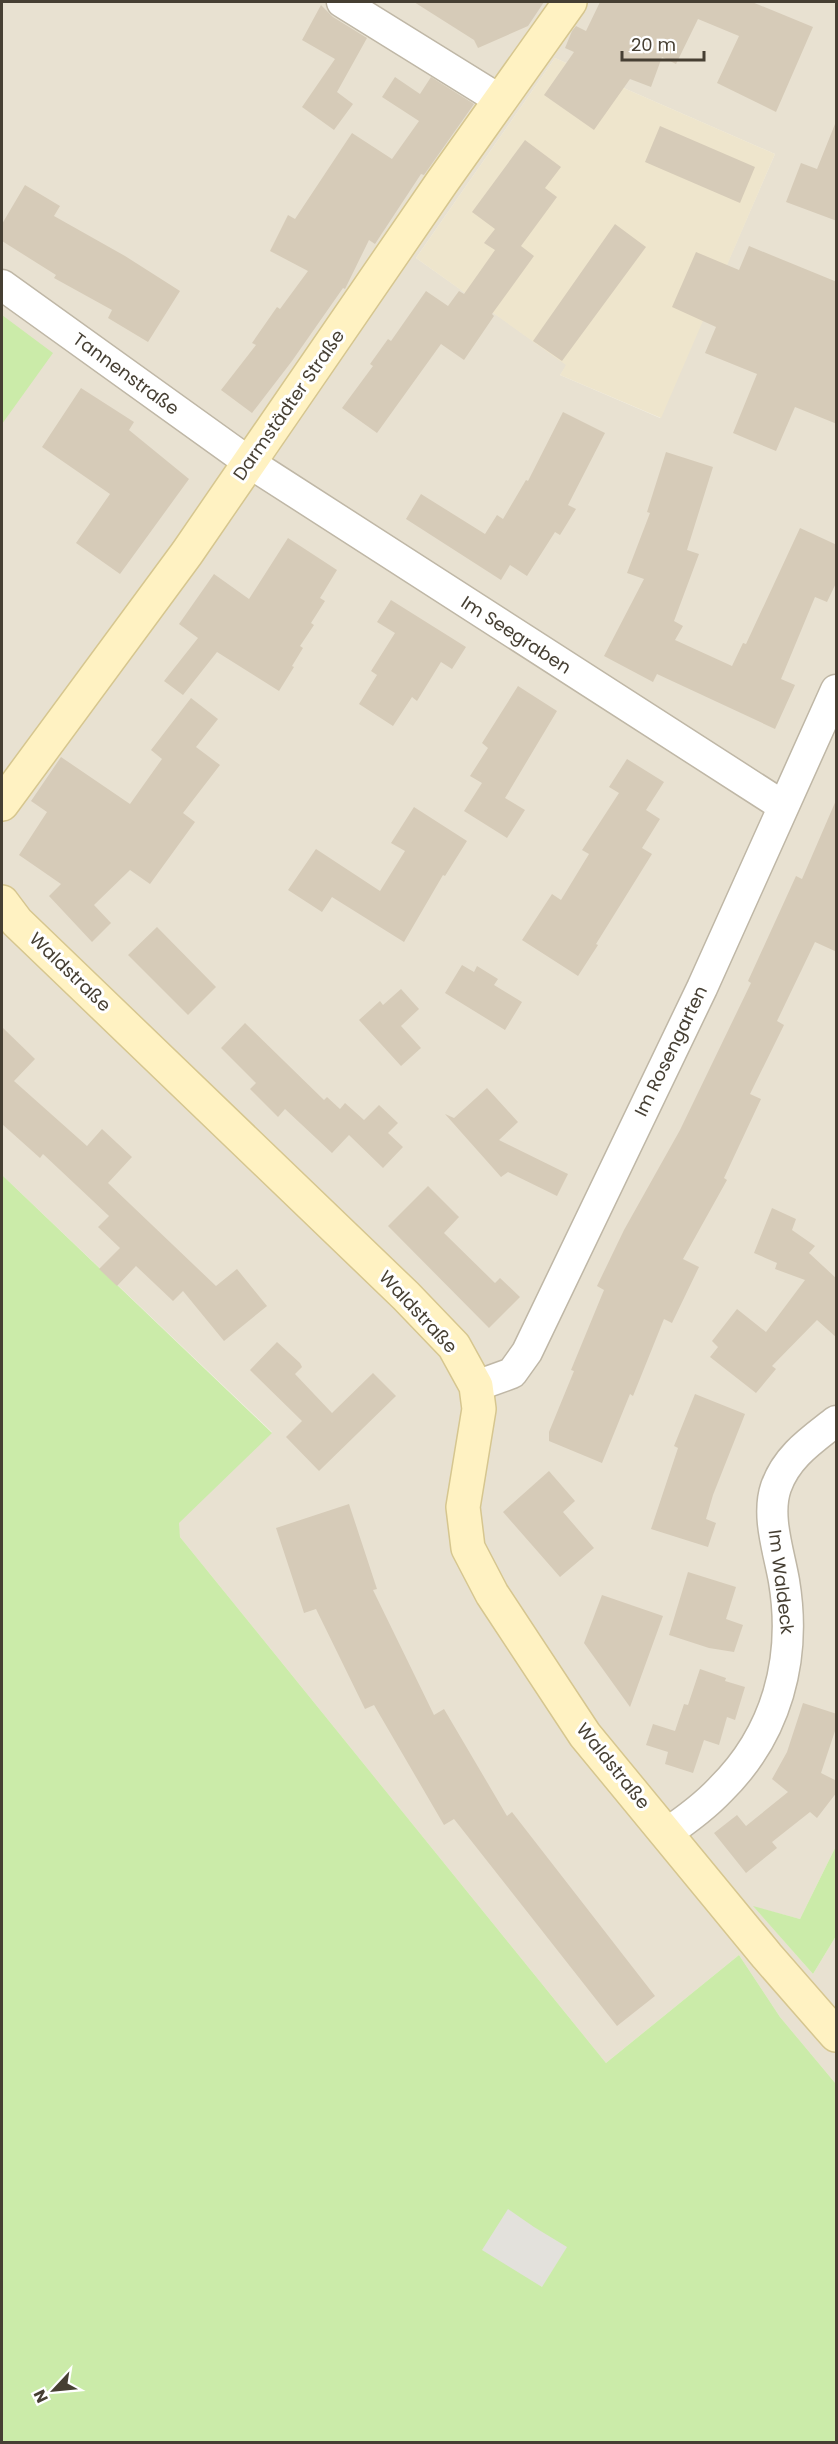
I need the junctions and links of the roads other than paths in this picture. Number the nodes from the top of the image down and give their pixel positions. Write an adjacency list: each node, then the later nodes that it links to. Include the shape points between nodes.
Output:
1 (342, 2): 3 (street)
2 (570, 2): 3 (street, Darmstädter Straße)
3 (500, 100): 5 (street, Darmstädter Straße)
4 (2, 285): 5 (street, Tannenstraße)
5 (250, 464): 7 (street, Darmstädter Straße); 8 (street, Im Seegraben)
6 (837, 690): 8 (street, Im Rosengarten)
7 (2, 804)
8 (783, 806): 10 (street, Im Rosengarten, via 702,988 527,1352 512,1373)
9 (2, 902): 10 (street, Waldstraße, via 17,922 406,1296 454,1346)
10 (476, 1386): 12 (street, Waldstraße, via 479,1409 463,1507 468,1548 492,1594 585,1735)
11 (837, 1421): 12 (street, Im Waldeck, via 797,1452 775,1489 773,1529 784,1582 789,1642 780,1694 741,1767 720,1791)
12 (667, 1833): 13 (street, Waldstraße)
13 (837, 2035)

